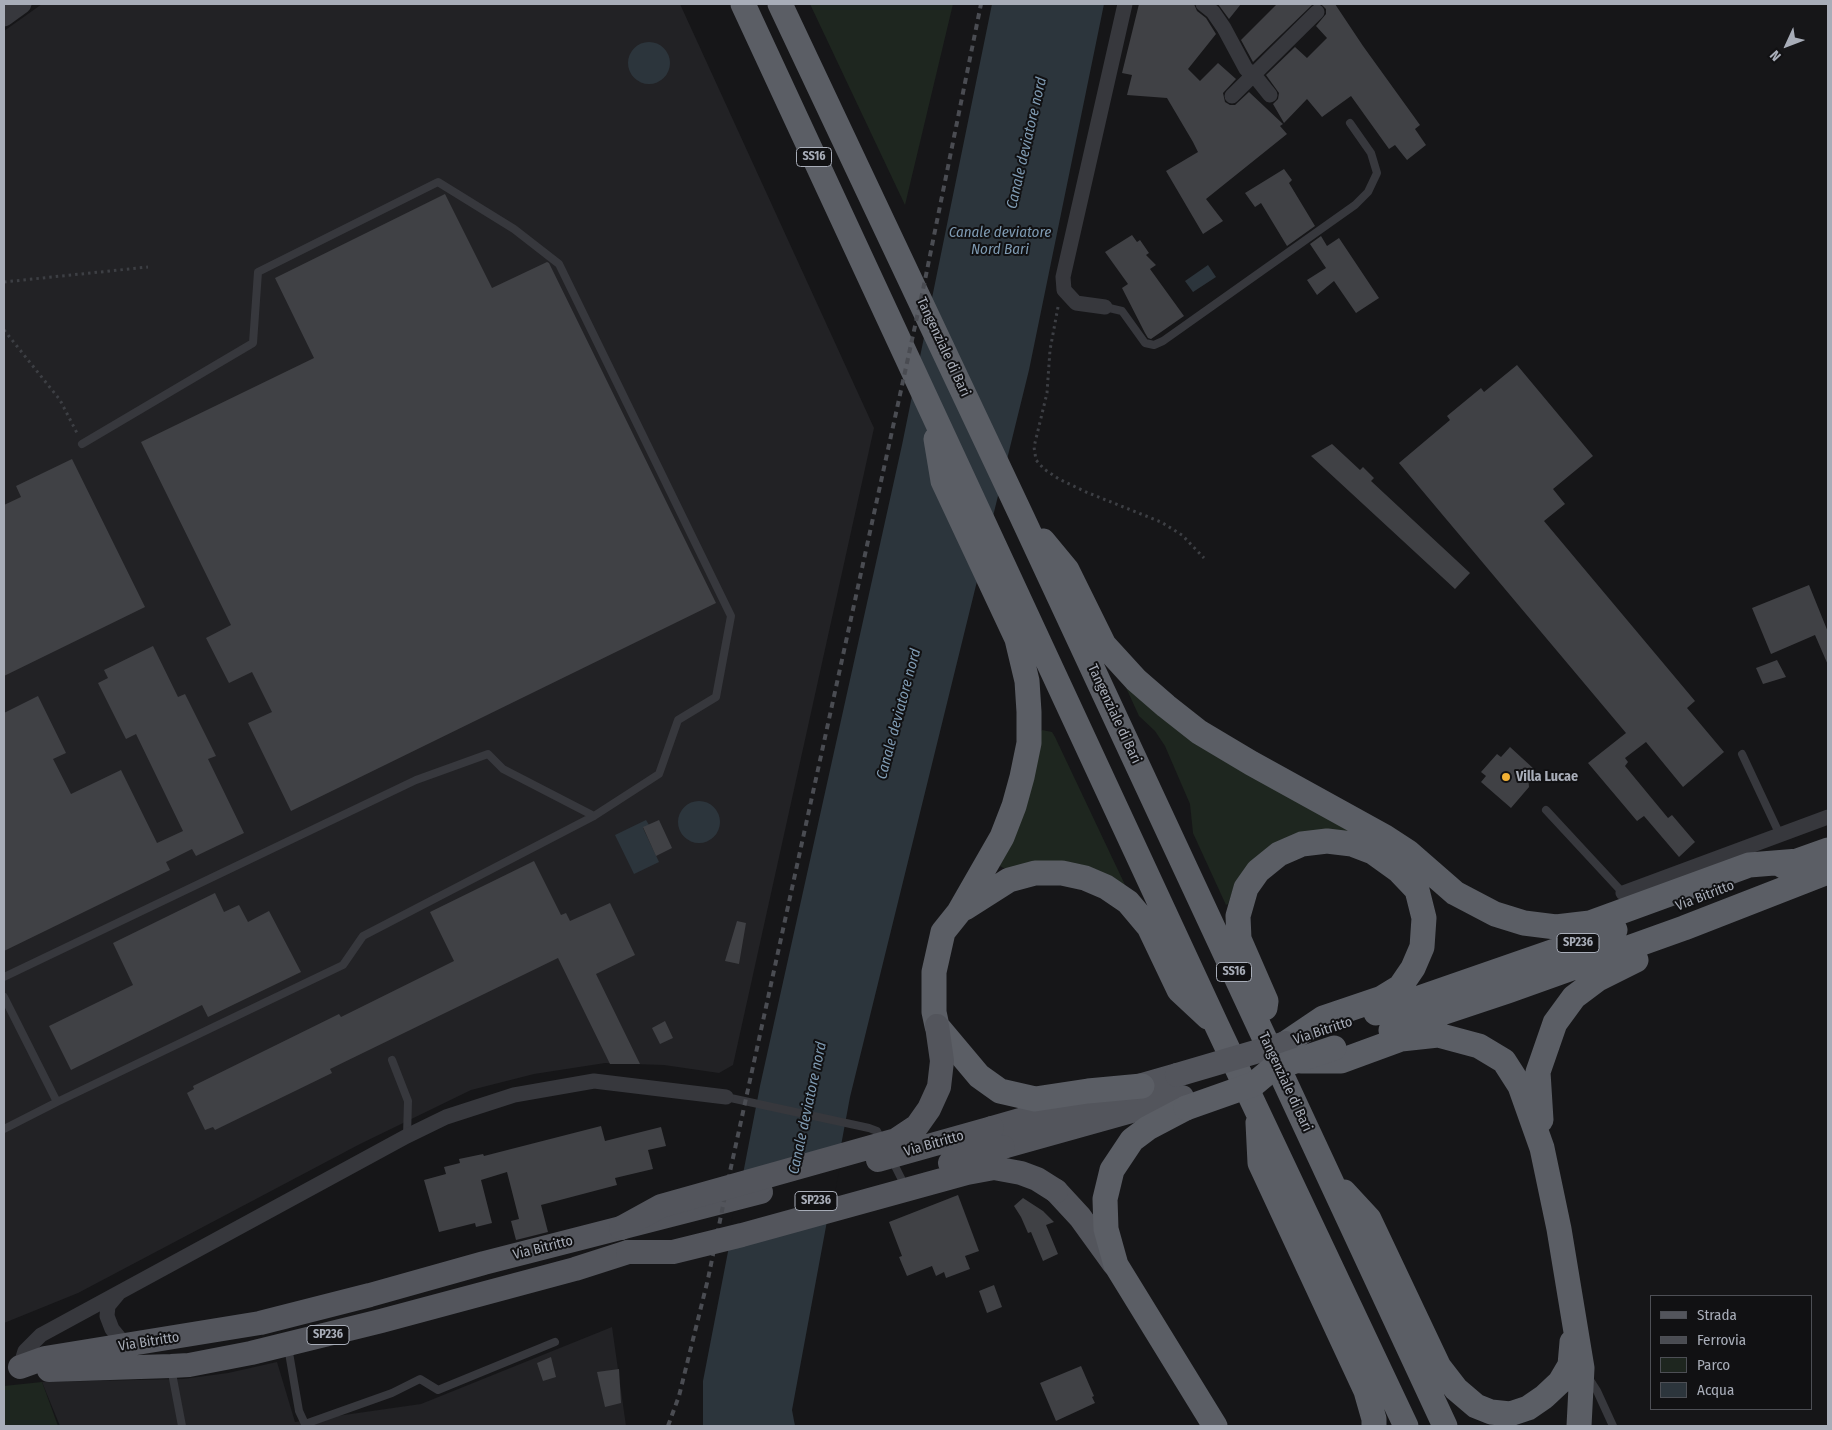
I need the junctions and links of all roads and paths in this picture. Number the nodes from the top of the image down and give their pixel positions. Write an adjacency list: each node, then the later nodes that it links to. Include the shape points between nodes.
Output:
1 (22, 4): 7 (street)
2 (743, 4): 20 (highway, SS16, via 931,409 943,481)
3 (780, 4): 18 (highway, Tangenziale di Bari / SS16)
4 (1125, 4): 14 (street, via 1063,277)
5 (1202, 4): 8 (street, via 1213,12 1246,70)
6 (1317, 12): 8 (street)
7 (4, 17)
8 (1254, 75): 9 (street); 10 (street)
9 (1270, 95)
10 (1232, 96)
11 (1350, 123): 15 (lane, via 1370,153 1377,173 1368,192 1355,204 1154,345 1145,343 1122,311)
12 (148, 267): 13 (path)
13 (4, 282)
14 (1064, 290): 15 (street, via 1076,303); 19 (path, via 1058,305 1046,393 1034,447 1036,460 1044,469 1086,492 1161,522 1182,535)
15 (1105, 307)
16 (4, 330): 17 (path, via 60,400)
17 (82, 444): 23 (lane, via 253,342 258,272 438,182 514,229 559,264 731,616 716,697 678,720 659,774)
18 (1022, 517): 27 (highway, via 1067,570 1104,645 1136,680 1166,706 1198,732 1385,837 1408,852 1455,893 1495,914 1524,923 1556,927 1590,923 1750,865); 36 (highway, Tangenziale di Bari / SS16)
19 (1204, 558)
20 (993, 564): 30 (highway, via 1027,682 1030,712 1028,743 1014,806 1002,837); 34 (highway, SS16)
21 (1742, 754): 25 (lane)
22 (1546, 810): 29 (lane)
23 (594, 816): 31 (lane, via 503,770 488,754 416,780); 41 (lane, via 363,936 343,965)
24 (1828, 817): 25 (street)
25 (1780, 834): 29 (street)
26 (1828, 850): 27 (highway, Via Bitritto / SP236)
27 (1799, 860): 35 (highway, Via Bitritto / SP236)
28 (1828, 874): 35 (highway, Via Bitritto / SP236, via 1508,991); 46 (highway, via 1763,914 1625,964 1598,978 1574,997 1555,1023 1538,1072)
29 (1623, 893)
30 (959, 912): 33 (highway, via 944,932 934,972); 34 (highway, via 1009,880 1035,873 1077,876 1106,887 1128,902 1149,927 1179,990)
31 (4, 977)
32 (4, 997): 41 (lane)
33 (937, 1026): 38 (highway, via 979,1076 1000,1091 1035,1099); 49 (main road, bridge, via 942,1061 939,1087 917,1126 896,1140 661,1206)
34 (1217, 1026): 42 (highway, SS16)
35 (1330, 1039): 36 (highway, Via Bitritto / SP236, bridge)
36 (1282, 1047): 36 (highway, via 1239,938 1238,916 1246,888 1258,871 1279,854 1302,844 1327,841 1352,844 1373,852 1398,870 1417,890 1424,918 1422,947 1413,968 1400,986 1382,998 1323,1018); 39 (main road, Via Bitritto / SP236, bridge); 39 (highway, Via Bitritto / SP236, bridge, via 1272,1069 1254,1084); 46 (highway, via 1341,1061 1401,1039 1438,1035 1479,1046 1504,1061 1520,1086); 47 (highway, Tangenziale di Bari / SS16)
37 (392, 1060): 44 (lane, via 408,1101)
38 (1142, 1086): 39 (main road, Via Bitritto / SP236); 45 (main road, Via Bitritto / SP236)
39 (1182, 1094): 45 (main road, Via Bitritto / SP236); 51 (highway, Via Bitritto, via 1132,1140 1112,1170 1105,1199 1106,1229)
40 (726, 1097): 44 (street, via 594,1081 514,1095 446,1117); 48 (lane, bridge, via 877,1131)
41 (57, 1102): 43 (lane)
42 (1257, 1111): 62 (highway, via 1260,1163 1366,1391); 63 (highway, SS16)
43 (4, 1129)
44 (407, 1136): 52 (street)
45 (997, 1138): 49 (main road, Via Bitritto / SP236, bridge); 50 (main road, Via Bitritto / SP236, bridge, via 824,1199)
46 (1542, 1148): 53 (highway)
47 (1328, 1174): 53 (highway, via 1369,1219 1439,1367 1456,1389 1476,1406 1510,1414 1528,1408 1544,1397 1560,1382 1570,1366); 64 (highway, Tangenziale di Bari / SS16)
48 (912, 1200)
49 (621, 1228): 55 (main road, Via Bitritto / SP236, via 260,1323)
50 (628, 1252): 51 (main road, bridge, via 672,1252 994,1168 1029,1176 1056,1191); 56 (main road, Via Bitritto / SP236)
51 (1116, 1265): 61 (highway, Via Bitritto)
52 (118, 1294): 55 (street, via 108,1306 107,1316 121,1340); 58 (street, via 41,1334)
53 (1574, 1325): 59 (highway)
54 (555, 1342): 56 (lane, via 438,1390 420,1379 392,1393 305,1424 299,1411)
55 (136, 1344): 58 (main road, Via Bitritto / SP236, via 45,1358)
56 (288, 1345): 57 (main road, Via Bitritto / SP236)
57 (171, 1366): 58 (main road, Via Bitritto / SP236, via 49,1370); 60 (lane)
58 (12, 1367)
59 (1582, 1368): 65 (highway); 66 (lane)
60 (182, 1426)
61 (1215, 1426)
62 (1374, 1426)
63 (1406, 1426)
64 (1445, 1426)
65 (1579, 1426)
66 (1613, 1426)

